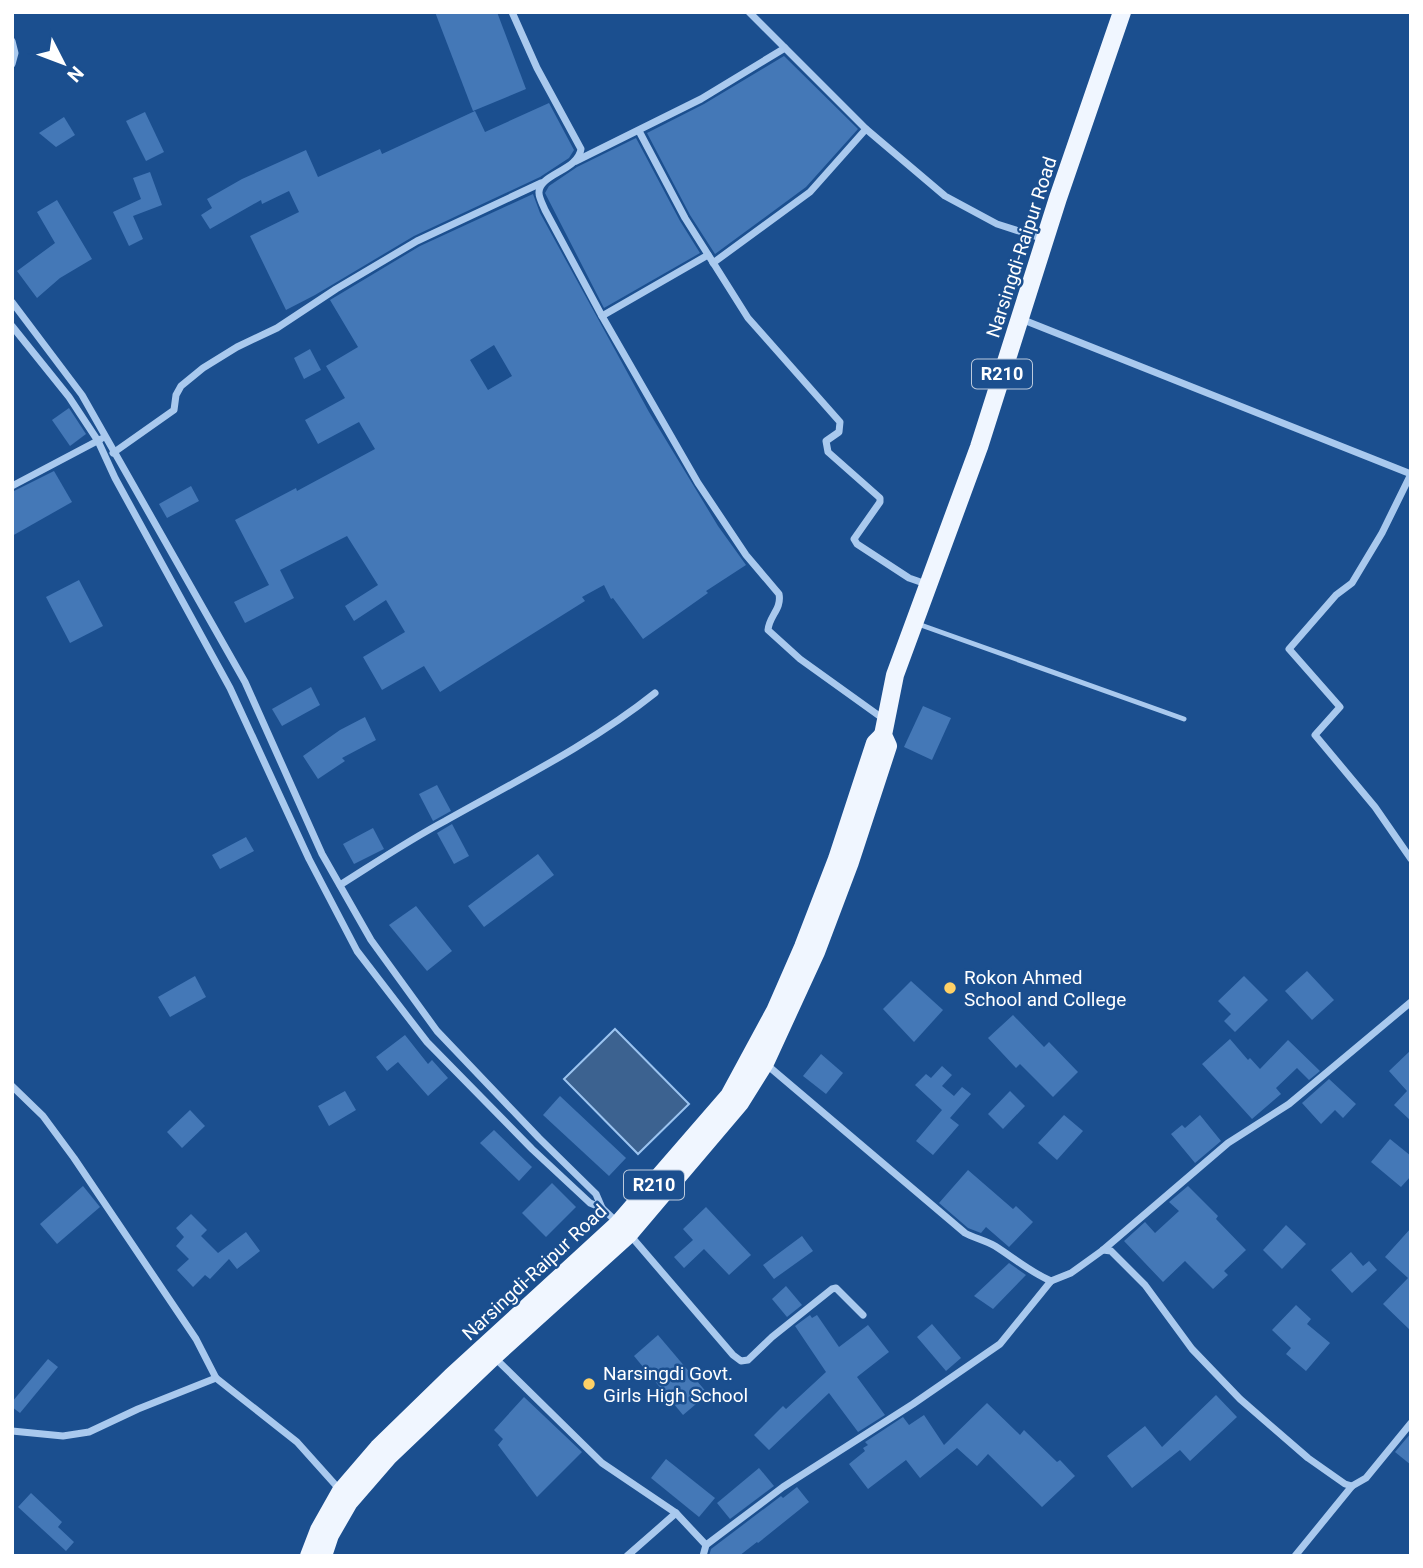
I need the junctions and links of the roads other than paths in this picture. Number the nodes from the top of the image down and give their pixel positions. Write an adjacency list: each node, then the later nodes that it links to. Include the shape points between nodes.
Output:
1 (512, 12): 9 (street, via 581,149)
2 (749, 12): 5 (street)
3 (1122, 12): 11 (main road, Narsingdi-Raipur Road / R210)
4 (12, 41): 6 (street)
5 (785, 48): 7 (street); 8 (street)
6 (12, 64)
7 (866, 130): 11 (street, via 945,196 997,225); 12 (street, via 810,192)
8 (639, 131): 9 (street); 12 (street)
9 (573, 163): 10 (street)
10 (545, 181): 14 (street, via 539,191 541,200); 18 (street, via 417,241 277,328 202,368 181,386 174,410)
11 (1045, 240): 15 (main road, Narsingdi-Raipur Road / R210)
12 (711, 259): 14 (street); 21 (street, via 748,318 840,422 839,432 826,441 828,452 880,498 856,533 857,544 909,578)
13 (12, 302): 17 (street, via 82,395)
14 (603, 316): 25 (street, via 719,517 780,595 768,629)
15 (1019, 319): 19 (street); 21 (main road, Narsingdi-Raipur Road / R210)
16 (12, 326): 17 (street)
17 (101, 439): 18 (street); 20 (street); 31 (street, via 115,478 230,688 357,951 427,1042 531,1149 590,1203)
18 (113, 453): 27 (street, via 245,682)
19 (1411, 474): 26 (street, via 1352,583 1289,649 1340,706 1315,735)
20 (12, 486)
21 (929, 585): 22 (main road, Narsingdi-Raipur Road / R210)
22 (915, 623): 24 (lane); 25 (main road, Narsingdi-Raipur Road / R210, via 895,676)
23 (654, 693): 27 (street, via 540,769)
24 (1184, 719)
25 (885, 728): 29 (main road, Narsingdi-Raipur Road / R210, via 888,747 816,952)
26 (1411, 859)
27 (340, 885): 31 (street, via 371,940 437,1031 596,1194)
28 (1411, 1002): 33 (street, via 1289,1104 1228,1143)
29 (759, 1059): 32 (main road, Narsingdi-Raipur Road / R210, via 740,1103); 34 (street, via 965,1233)
30 (12, 1086): 37 (street, via 43,1116 74,1158 196,1339)
31 (602, 1208): 32 (street)
32 (624, 1229): 35 (street, via 741,1361 748,1360 832,1289 841,1291); 36 (main road, Narsingdi-Raipur Road / R210); 41 (main road, Narsingdi-Raipur Road / R210, via 451,1377 378,1448)
33 (1103, 1250): 34 (street); 40 (street, via 1111,1251 1145,1285 1192,1349 1240,1399 1308,1458)
34 (1051, 1281): 43 (street, via 1000,1344 783,1488)
35 (863, 1315)
36 (493, 1357): 41 (main road, Narsingdi-Raipur Road / R210); 42 (street, via 602,1463)
37 (216, 1378): 39 (street, via 89,1432 63,1436); 41 (street, via 297,1442)
38 (1411, 1423): 40 (street, via 1366,1478)
39 (12, 1431)
40 (1352, 1486): 48 (street)
41 (345, 1497): 44 (main road, Narsingdi-Raipur Road / R210, via 318,1530); 45 (main road, Narsingdi-Raipur Road / R210)
42 (676, 1513): 43 (street); 46 (street)
43 (706, 1545): 47 (street)
44 (309, 1556)
45 (323, 1556)
46 (627, 1556)
47 (703, 1556)
48 (1295, 1556)

